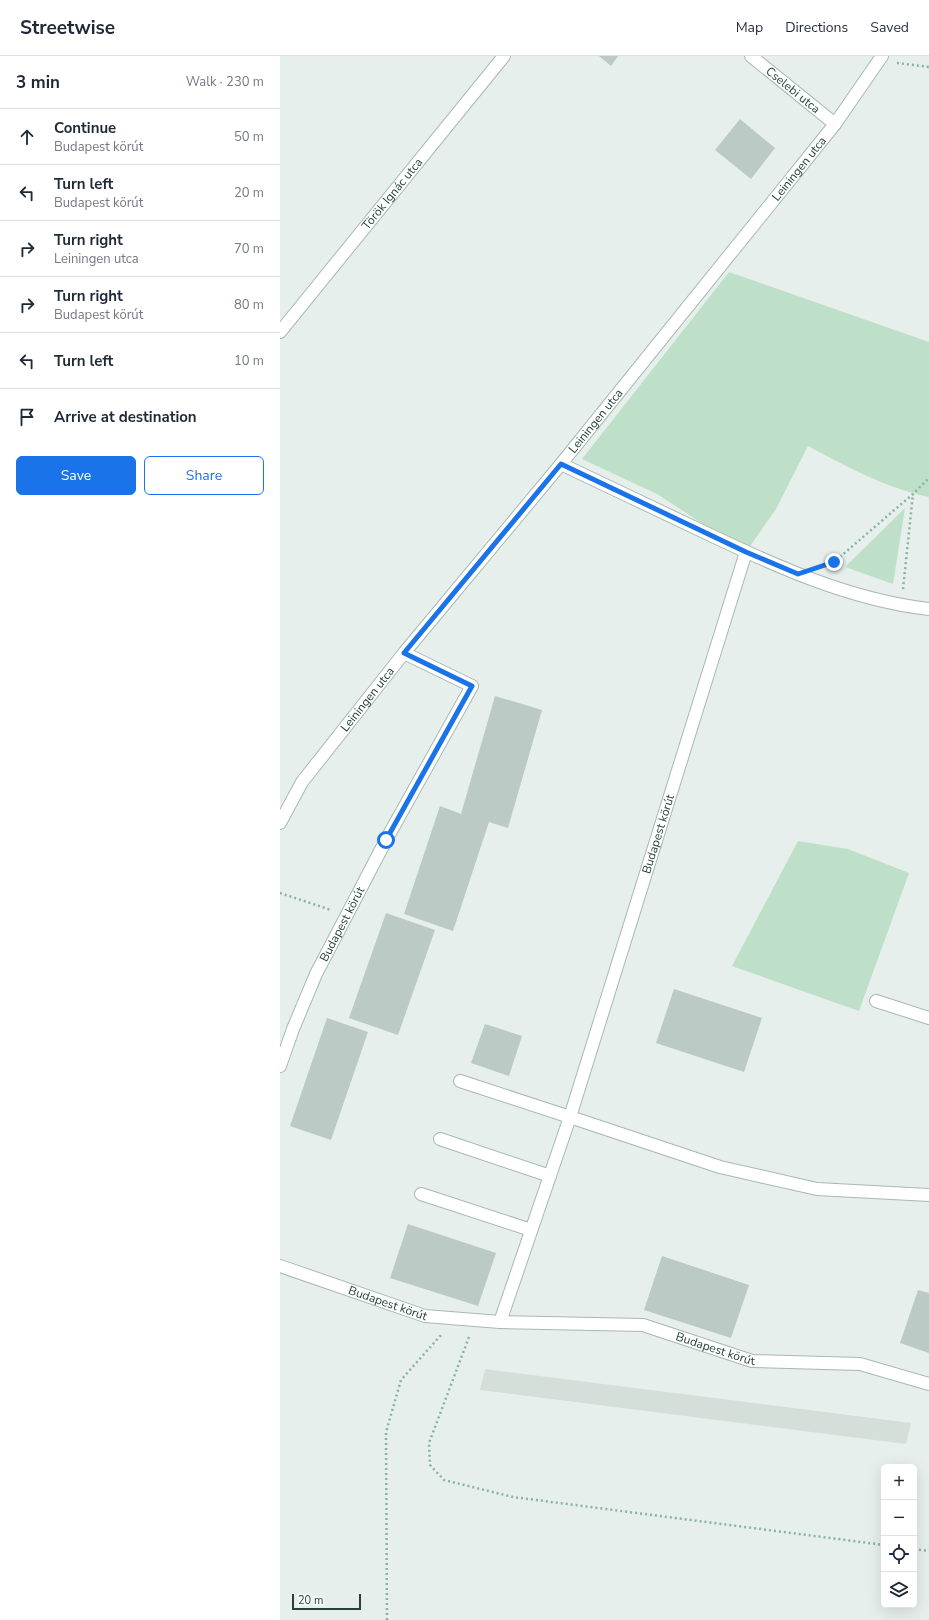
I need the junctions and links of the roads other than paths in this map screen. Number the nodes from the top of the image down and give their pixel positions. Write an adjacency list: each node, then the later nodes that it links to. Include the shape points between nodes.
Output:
1 (504, 56): 5 (street, Török Ignác utca)
2 (751, 56): 4 (street, Cselebi utca)
3 (880, 59): 4 (street, Leiningen utca)
4 (834, 124): 6 (street, Leiningen utca)
5 (280, 332)
6 (561, 464): 7 (street); 9 (street, Leiningen utca)
7 (746, 552): 8 (street, via 842,590 902,606); 15 (street, Budapest körút)
8 (929, 609)
9 (404, 653): 10 (street, Leiningen utca, via 302,782); 13 (street, Budapest körút, via 472,686 386,840 316,974)
10 (280, 823)
11 (876, 1001): 12 (street)
12 (929, 1018)
13 (280, 1066)
14 (460, 1081): 15 (street)
15 (570, 1117): 17 (street, Budapest körút); 19 (street, via 720,1167 817,1189)
16 (440, 1139): 17 (street)
17 (550, 1176): 20 (street, Budapest körút)
18 (421, 1194): 20 (street)
19 (929, 1194)
20 (531, 1230): 22 (street, Budapest körút)
21 (280, 1266): 22 (street, Budapest körút, via 425,1316)
22 (500, 1322): 23 (street, Budapest körút, via 644,1325 752,1361 860,1364)
23 (929, 1384)

